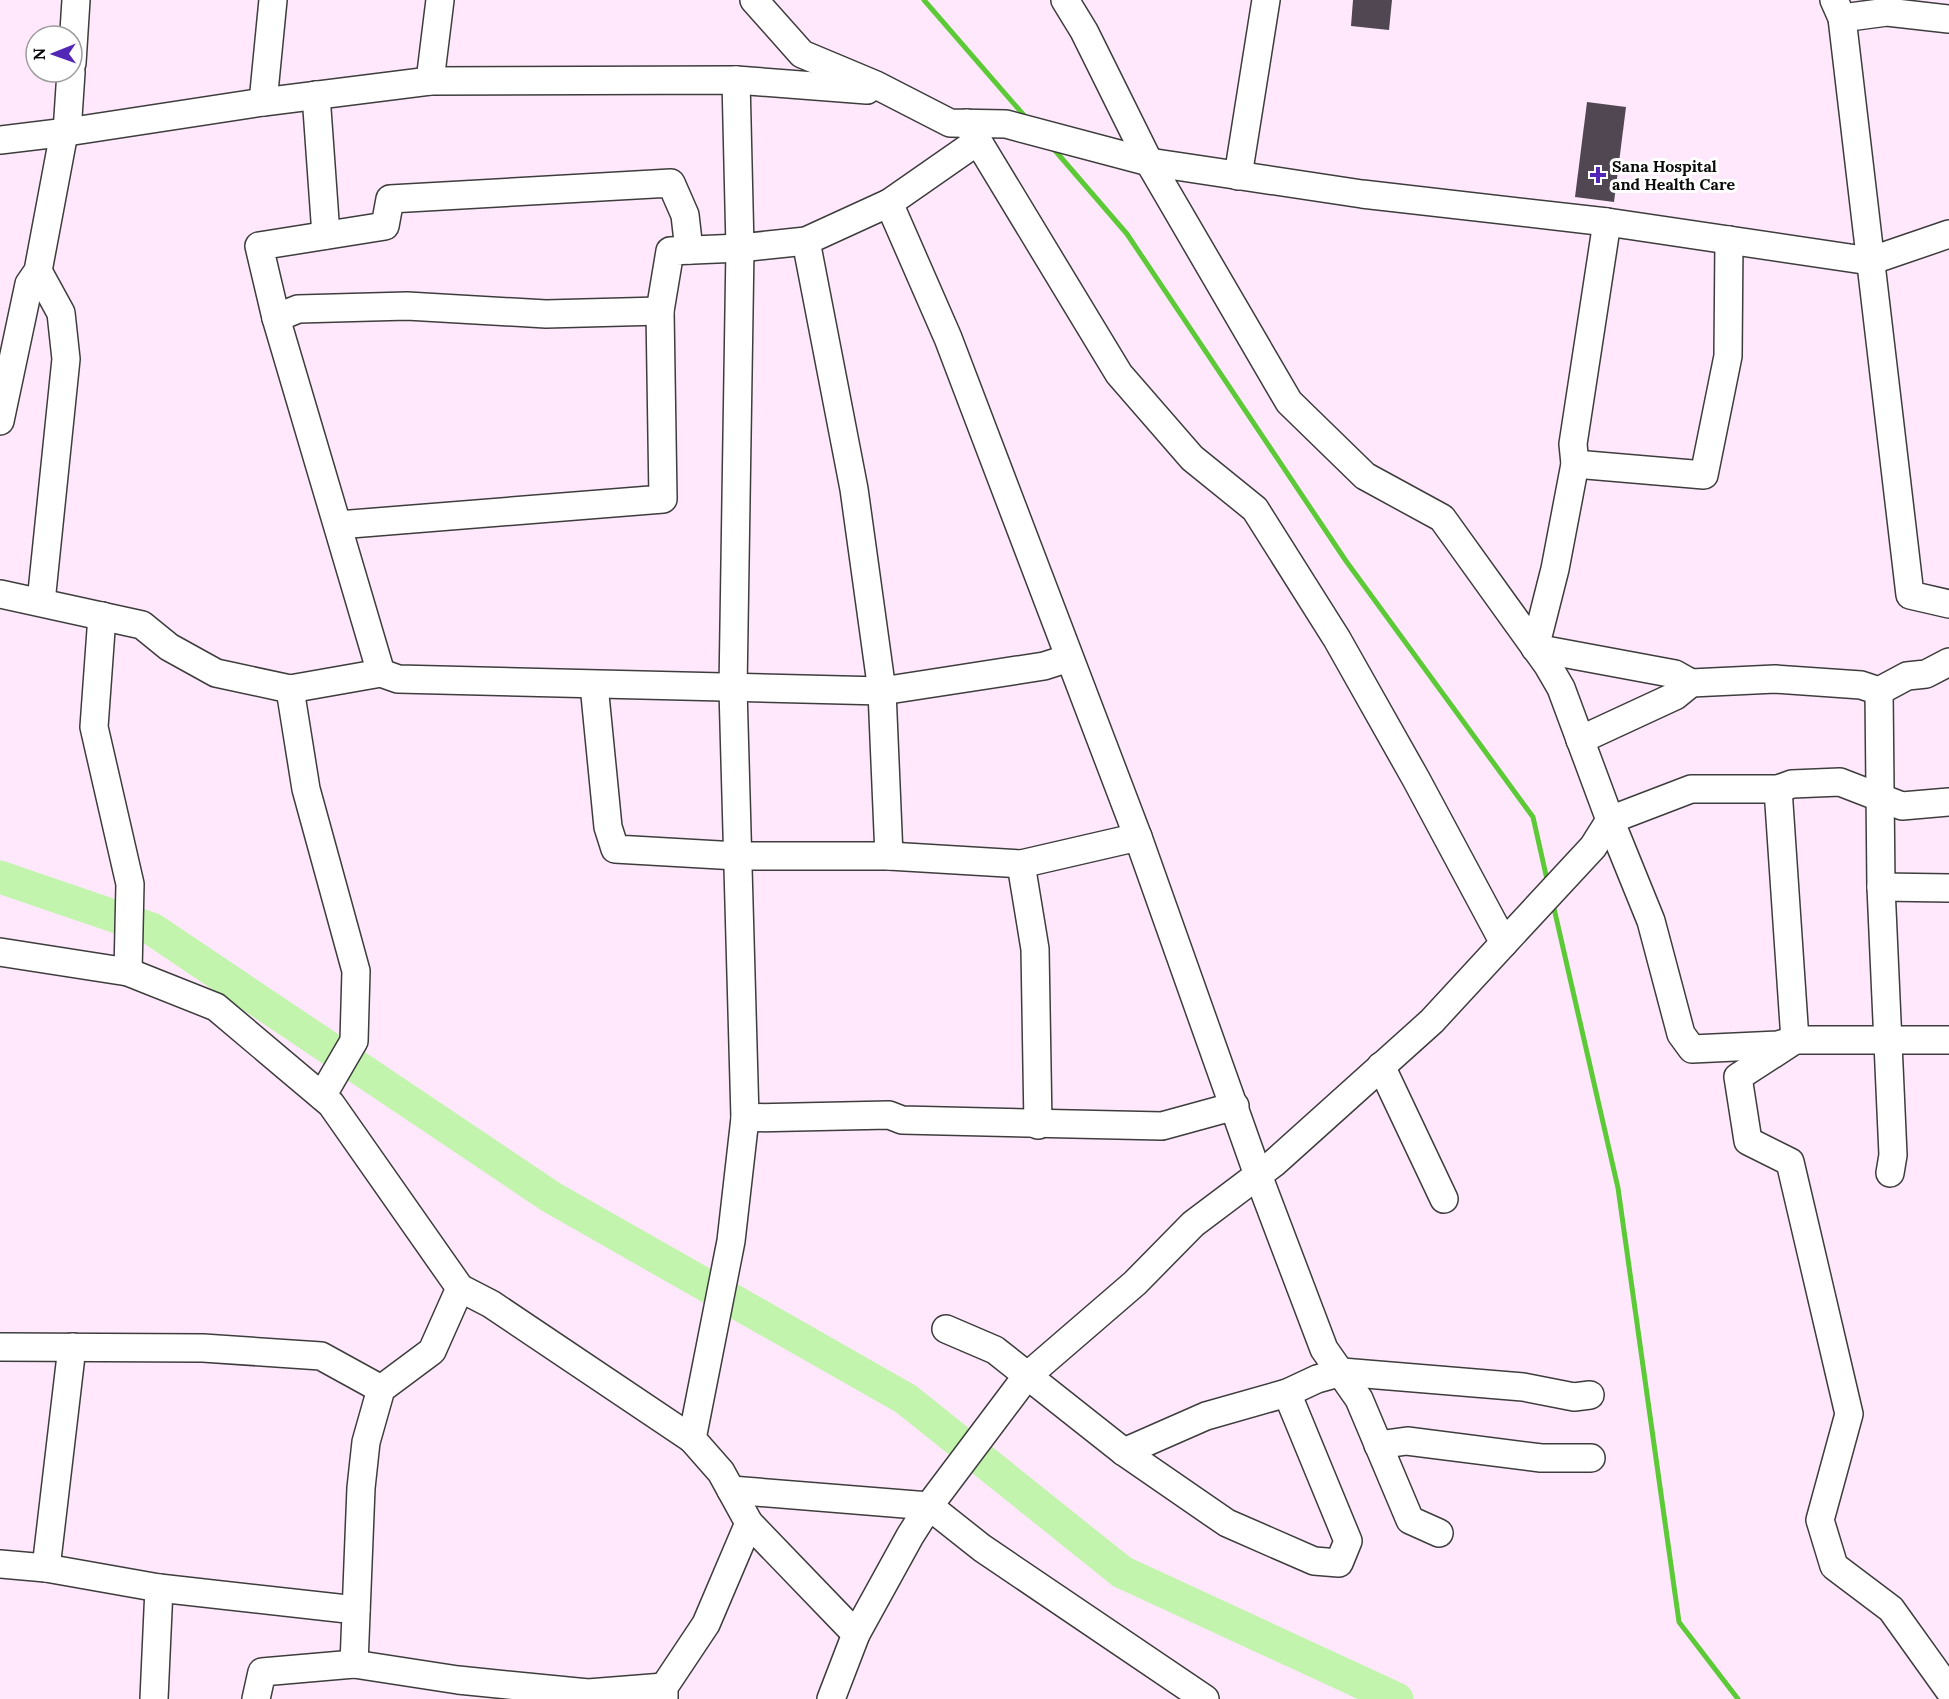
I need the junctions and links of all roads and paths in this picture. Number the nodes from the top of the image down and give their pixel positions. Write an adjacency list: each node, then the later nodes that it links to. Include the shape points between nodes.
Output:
1 (76, 0): 9 (street)
2 (273, 0): 15 (street)
3 (440, 0): 11 (street)
4 (754, 0): 13 (street, via 802,54)
5 (1065, 0): 19 (street)
6 (1266, 0): 20 (street)
7 (1838, 9): 8 (street); 29 (street)
8 (1949, 19)
9 (74, 24)
10 (736, 80): 11 (street); 13 (street); 27 (street)
11 (430, 81): 14 (street)
12 (70, 84): 16 (street)
13 (889, 92): 17 (street)
14 (316, 95): 15 (street); 24 (street)
15 (263, 102): 16 (street)
16 (67, 132): 18 (street); 30 (street)
17 (972, 132): 19 (street, via 1006,124); 21 (street); 61 (street, via 1119,374 1192,458 1255,509 1337,639)
18 (0, 140)
19 (1149, 162): 20 (street); 40 (street, via 1289,402 1365,476 1442,518)
20 (1238, 176): 22 (street)
21 (889, 203): 26 (street); 41 (street, via 948,338)
22 (1607, 222): 25 (street); 34 (street, via 1574,444)
23 (1949, 234): 29 (street)
24 (326, 235): 28 (street, via 385,226 390,199 671,183 685,215); 32 (street, via 259,246)
25 (1729, 240): 29 (street); 34 (street, via 1728,356 1704,474)
26 (806, 241): 27 (street); 48 (street, via 854,489)
27 (740, 248): 28 (street); 47 (street)
28 (689, 250): 31 (street, via 670,251)
29 (1870, 261): 38 (street, via 1910,595)
30 (38, 272): 33 (street, via 29,284); 37 (street, via 61,314 66,359)
31 (660, 311): 32 (street, via 546,314 407,306 298,309); 35 (street, via 663,499)
32 (276, 318): 35 (street)
33 (0, 421)
34 (1575, 464): 40 (street)
35 (338, 525): 43 (street)
36 (0, 594): 37 (street)
37 (41, 602): 39 (street)
38 (1949, 604)
39 (102, 616): 46 (street, via 142,625 169,647 216,673); 63 (street, via 94,727 130,884)
40 (1535, 648): 44 (street, via 1675,674); 50 (street, via 1561,688)
41 (1069, 658): 48 (street, via 1044,666); 55 (street)
42 (1949, 662): 49 (street, via 1926,674 1907,676)
43 (381, 673): 45 (street, via 398,679); 46 (street)
44 (1691, 683): 49 (street, via 1775,679 1862,685); 50 (street, via 1675,696)
45 (594, 685): 47 (street); 56 (street, via 608,827 615,849)
46 (290, 689): 68 (street, via 306,789 356,971 354,1041)
47 (733, 689): 48 (street); 56 (street)
48 (882, 691): 57 (street)
49 (1879, 691): 52 (street)
50 (1580, 740): 54 (street)
51 (1778, 789): 52 (street, via 1792,784 1840,782); 54 (street, via 1691,789); 64 (street)
52 (1879, 795): 53 (street, via 1902,806); 59 (street)
53 (1949, 802)
54 (1610, 820): 61 (street, via 1593,847); 64 (street, via 1651,921 1681,1034 1692,1049)
55 (1138, 837): 58 (street); 69 (street)
56 (737, 856): 57 (street); 70 (street)
57 (889, 856): 58 (street)
58 (1021, 864): 71 (street, via 1035,949)
59 (1881, 886): 60 (street); 66 (street)
60 (1949, 888)
61 (1504, 943): 67 (street, via 1432,1022)
62 (0, 952): 63 (street)
63 (128, 972): 68 (street, via 216,1007)
64 (1795, 1040): 66 (street); 99 (street, via 1738,1077 1748,1141 1790,1162 1849,1414 1820,1520 1834,1566 1891,1609)
65 (1949, 1040): 66 (street)
66 (1887, 1041): 72 (street, via 1893,1155)
67 (1381, 1066): 73 (street); 74 (street)
68 (322, 1096): 75 (street)
69 (1235, 1106): 71 (street, via 1162,1126); 73 (street)
70 (745, 1118): 71 (street, via 889,1115 902,1120); 84 (street, via 731,1241)
71 (1038, 1125)
72 (1890, 1173)
73 (1258, 1175): 79 (street, via 1324,1349); 80 (street, via 1193,1224 1135,1283)
74 (1444, 1199)
75 (460, 1288): 81 (street, via 432,1351); 84 (street, via 491,1304)
76 (946, 1329): 80 (street, via 995,1350)
77 (0, 1347): 78 (street)
78 (72, 1347): 81 (street, via 203,1348 321,1356); 93 (street)
79 (1342, 1372): 82 (street); 83 (street, via 1522,1387 1574,1397); 85 (street, via 1359,1399)
80 (1026, 1377): 86 (street); 89 (street)
81 (381, 1389): 95 (street, via 366,1442)
82 (1287, 1393): 86 (street, via 1206,1416); 86 (street, via 1348,1541 1339,1563 1314,1561 1227,1523)
83 (1590, 1395)
84 (692, 1439): 88 (street)
85 (1378, 1444): 87 (street, via 1407,1441 1541,1458); 91 (street, via 1410,1520)
86 (1124, 1452)
87 (1591, 1458)
88 (731, 1490): 89 (street); 90 (street)
89 (929, 1506): 96 (street); 104 (street, via 982,1548)
90 (749, 1523): 96 (street); 100 (street, via 706,1624)
91 (1439, 1533)
92 (0, 1564): 93 (street)
93 (46, 1568): 94 (street)
94 (159, 1588): 95 (street); 101 (street)
95 (356, 1610): 97 (street)
96 (856, 1634): 103 (street)
97 (354, 1665): 98 (street); 102 (street, via 262,1672)
98 (458, 1690): 100 (street)
99 (1949, 1690)
100 (664, 1693)
101 (154, 1699)
102 (256, 1699)
103 (831, 1699)
104 (1205, 1699)

